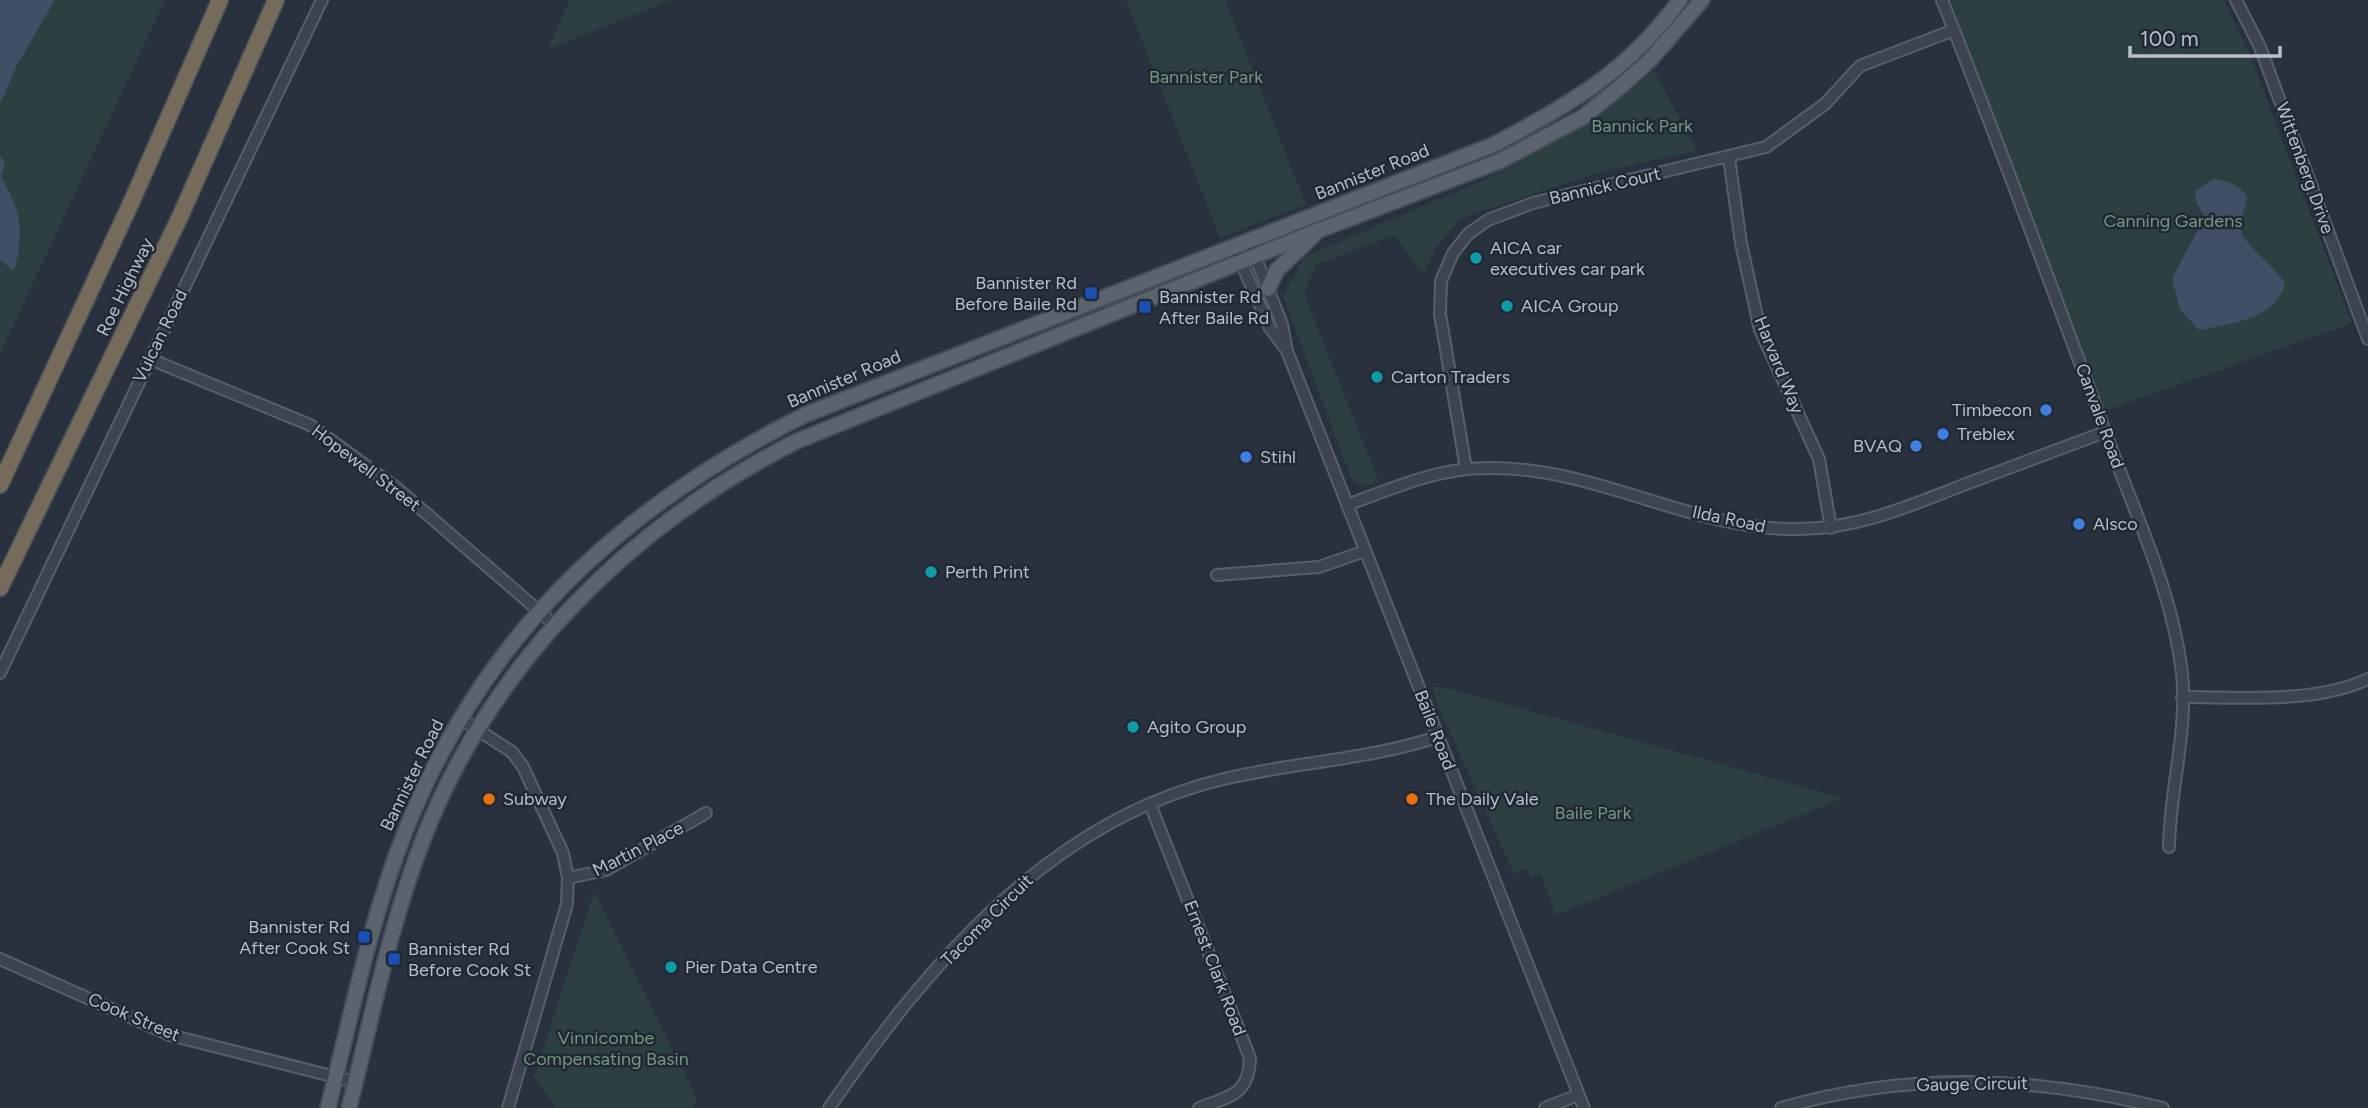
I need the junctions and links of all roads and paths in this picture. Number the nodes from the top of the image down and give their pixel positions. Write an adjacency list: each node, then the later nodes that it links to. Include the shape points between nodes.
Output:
1 (220, 0): 21 (highway, Roe Highway)
2 (276, 0): 26 (highway, Roe Highway, via 179,219)
3 (321, 0): 18 (street, Vulcan Road)
4 (1680, 0): 11 (main road, Bannister Road, via 1611,75 1574,102 1493,145)
5 (1702, 0): 10 (main road, Bannister Road, via 1650,60 1583,117 1500,161)
6 (1942, 0): 8 (street, Canvale Road)
7 (2236, 0): 16 (street, Wittenberg Drive, via 2260,47)
8 (1954, 30): 9 (street, Bannick Court, via 1860,66 1825,104 1780,138); 19 (street, Canvale Road)
9 (1728, 158): 20 (street, Bannick Court, via 1533,203 1488,220 1468,234 1453,253 1441,281 1440,314); 23 (street, Harvard Way, via 1760,330 1819,459)
10 (1317, 231): 13 (main road, Bannister Road); 15 (main road, via 1277,270)
11 (1249, 241): 12 (main road, Bannister Road); 13 (street, Baile Road)
12 (1234, 247): 14 (street, Baile Road); 27 (main road, Bannister Road, via 856,394 766,435 722,459 631,522)
13 (1256, 257): 14 (main road, Bannister Road); 15 (street, Baile Road)
14 (1241, 264): 17 (street, Baile Road, via 1270,328); 28 (main road, Bannister Road, via 845,421 759,460 642,540)
15 (1268, 289): 17 (street, Baile Road)
16 (2368, 339)
17 (1287, 351): 22 (street, Baile Road)
18 (150, 359): 27 (street, Hopewell Street, via 310,425 398,489); 29 (street, Vulcan Road)
19 (2105, 432): 23 (street, Ilda Road, via 1893,512); 31 (street, Canvale Road, via 2163,587 2174,628)
20 (1466, 469): 22 (street, Ilda Road, via 1410,482); 23 (street, Ilda Road, via 1515,468 1557,474 1711,518 1766,528)
21 (0, 485)
22 (1347, 505): 24 (street, Baile Road)
23 (1830, 528)
24 (1365, 551): 25 (street, via 1319,568); 34 (street, Baile Road)
25 (1217, 575)
26 (0, 588)
27 (540, 611): 28 (street, Hopewell Street); 32 (main road, Bannister Road)
28 (554, 624): 33 (main road, Bannister Road)
29 (0, 673)
30 (2368, 679): 31 (street, via 2340,690 2309,694)
31 (2182, 697): 37 (street, Canvale Road)
32 (461, 719): 33 (street); 40 (main road, Bannister Road, via 425,786 389,875)
33 (478, 730): 38 (street, via 512,752 523,767 563,853); 41 (main road, Bannister Road, via 437,806 409,879)
34 (1437, 737): 35 (street, Tacoma Circuit, via 1398,750 1222,779); 42 (street, Baile Road)
35 (1150, 804): 46 (street, Tacoma Circuit, via 1085,836 1028,877 985,917 885,1028); 47 (street, Ernest Clark Road, via 1250,1058 1249,1079 1237,1093)
36 (706, 813): 38 (street, Martin Place, via 606,870)
37 (2169, 846)
38 (568, 878): 45 (street, via 567,904)
39 (0, 958): 40 (street, Cook Street, via 170,1035)
40 (336, 1077): 41 (street, Cook Street); 43 (main road, Bannister Road)
41 (355, 1082): 44 (main road, Bannister Road)
42 (1578, 1095): 48 (street); 49 (street, Baile Road)
43 (328, 1108)
44 (349, 1108)
45 (508, 1108)
46 (830, 1108)
47 (1199, 1108)
48 (1545, 1108)
49 (1584, 1108)
50 (1781, 1108): 51 (street, Gauge Circuit, via 1866,1089 1935,1082 2009,1082 2110,1095)
51 (2163, 1108)

